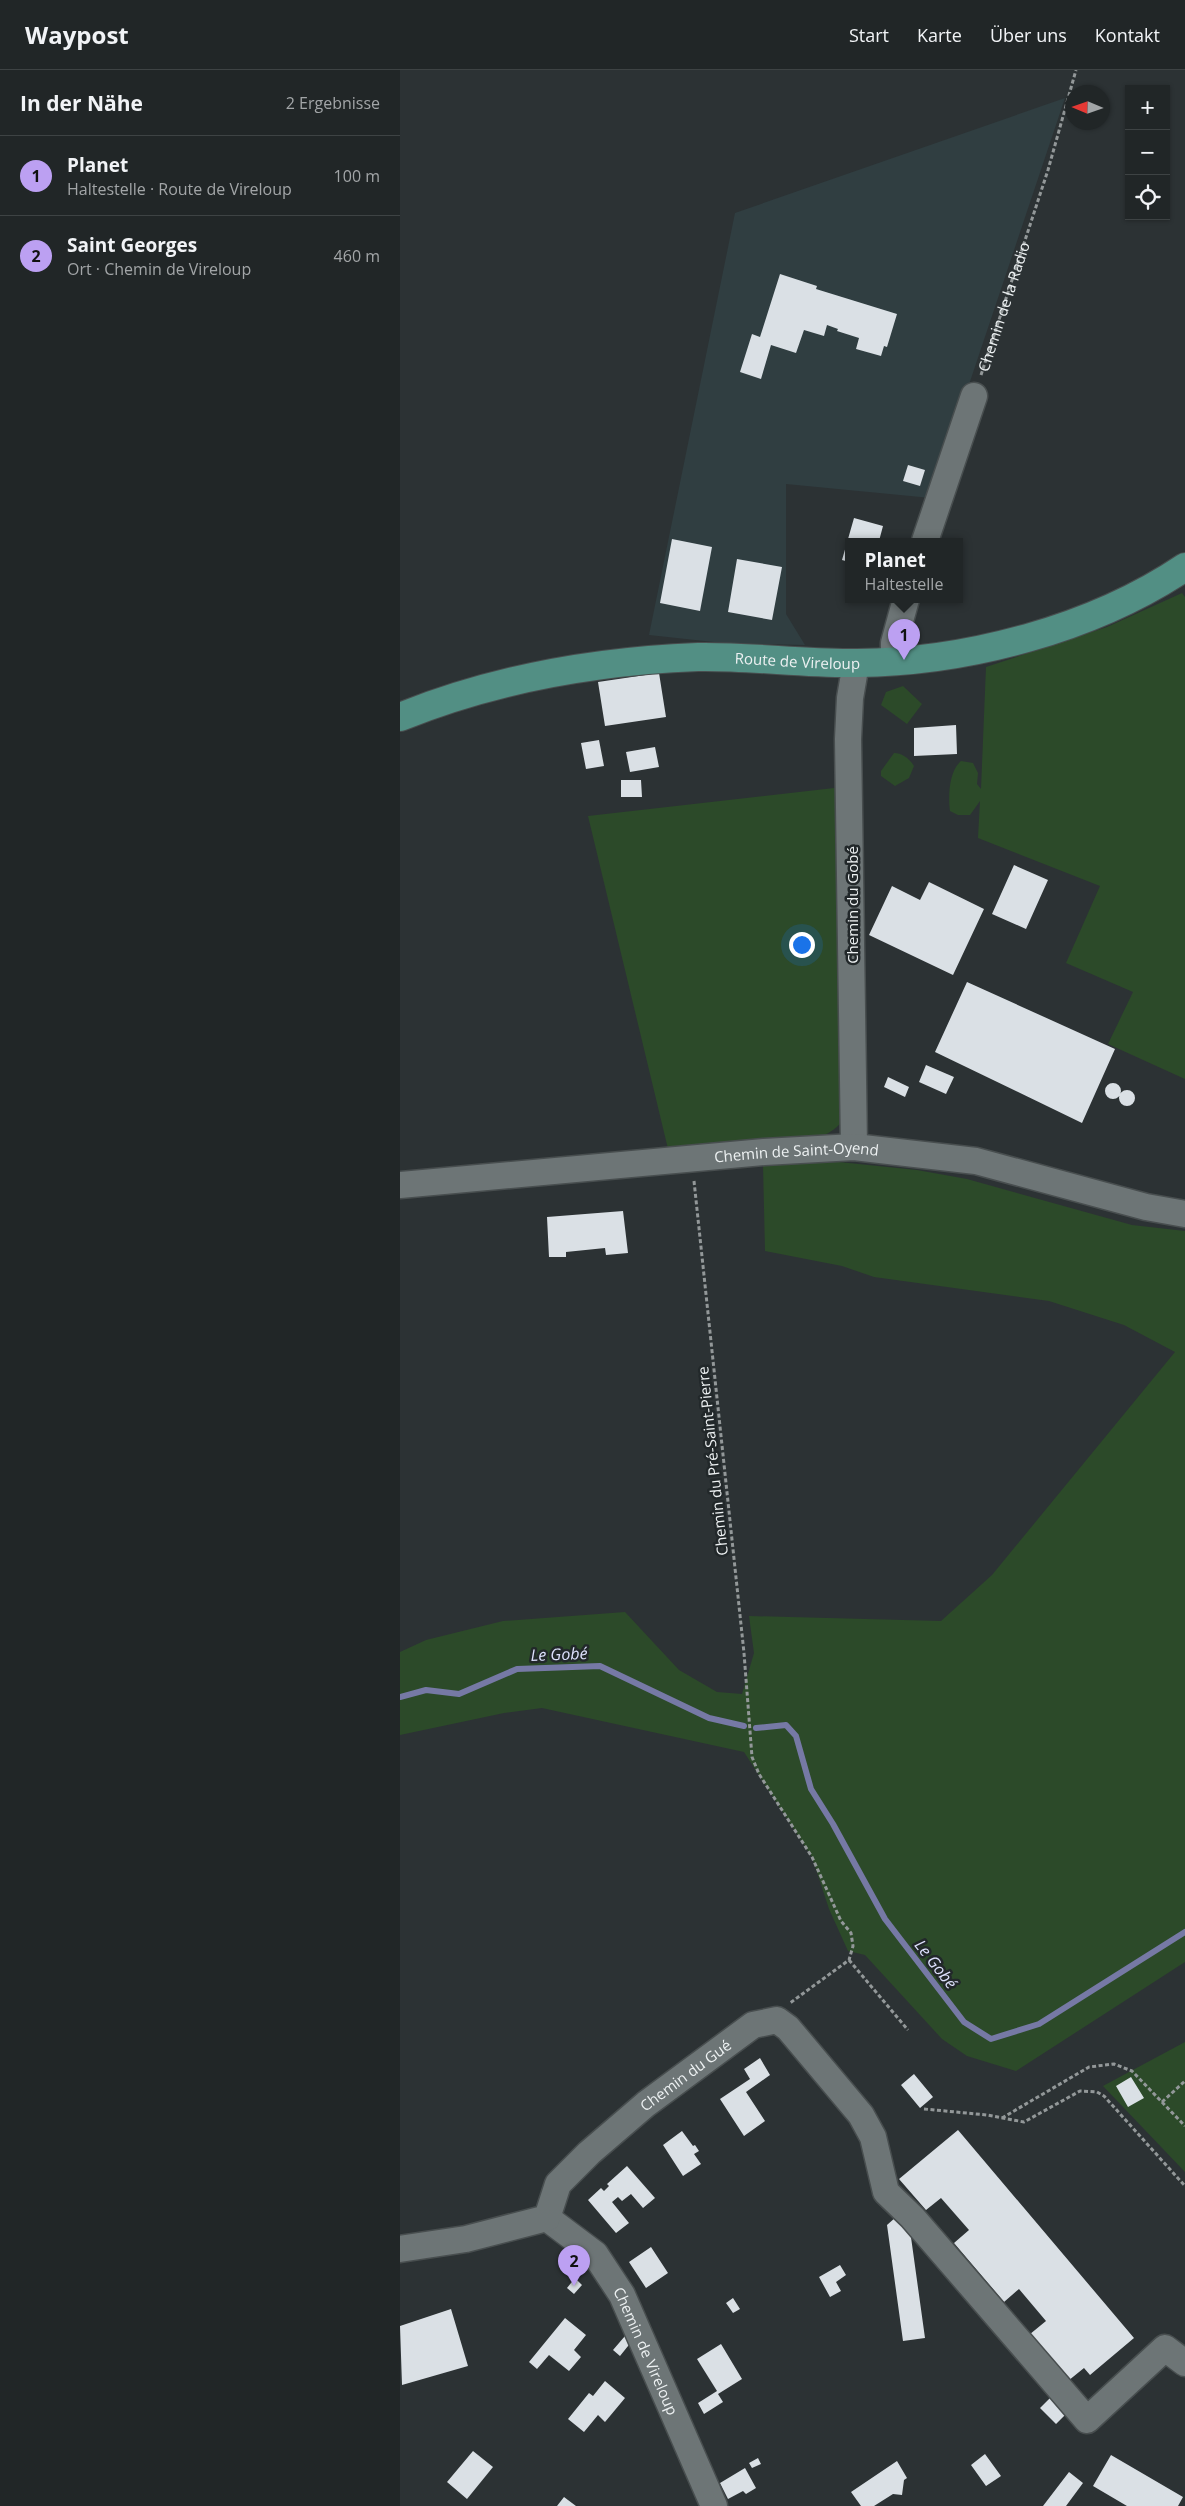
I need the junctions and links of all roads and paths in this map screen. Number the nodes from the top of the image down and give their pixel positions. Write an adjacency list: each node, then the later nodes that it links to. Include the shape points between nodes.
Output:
1 (1076, 70): 2 (path, Chemin de la Radio, via 1009,296)
2 (974, 396): 3 (street)
3 (926, 538)
4 (1185, 567): 6 (main road, Route de Vireloup, via 1113,605 1057,628 963,653)
5 (905, 603): 6 (street, via 894,643)
6 (894, 661): 7 (main road, Route de Vireloup)
7 (856, 663): 8 (main road, Route de Vireloup, via 721,657 593,667 498,684); 9 (street, Chemin du Gobé, via 848,738)
8 (400, 718)
9 (854, 1147): 10 (street, Chemin de Saint-Oyend, via 773,1151); 12 (street, Chemin de Saint-Oyend, via 976,1161 1146,1207)
10 (693, 1170): 11 (street, Chemin de Saint-Oyend); 13 (path, Chemin du Pré-Saint-Pierre, via 750,1709 752,1757 759,1774 812,1857 841,1921 851,1932)
11 (400, 1185)
12 (1185, 1214)
13 (850, 1960): 14 (path, via 780,2009); 15 (path)
14 (776, 2020): 22 (street, Chemin du Gué, via 753,2025 646,2104 589,2153 558,2184); 24 (street, via 788,2028 861,2115 873,2137 886,2192 912,2217 1087,2420 1165,2348)
15 (908, 2030)
16 (1185, 2081): 17 (path)
17 (1162, 2102): 19 (path, via 1132,2071 1114,2064 1089,2067); 20 (path)
18 (924, 2109): 19 (path)
19 (1002, 2118): 21 (path, via 1024,2122 1080,2092 1097,2092)
20 (1185, 2126)
21 (1185, 2186)
22 (547, 2218): 23 (street, via 466,2239); 25 (street, Chemin de Vireloup, via 595,2254 622,2295)
23 (400, 2249)
24 (1185, 2363)
25 (714, 2506)

